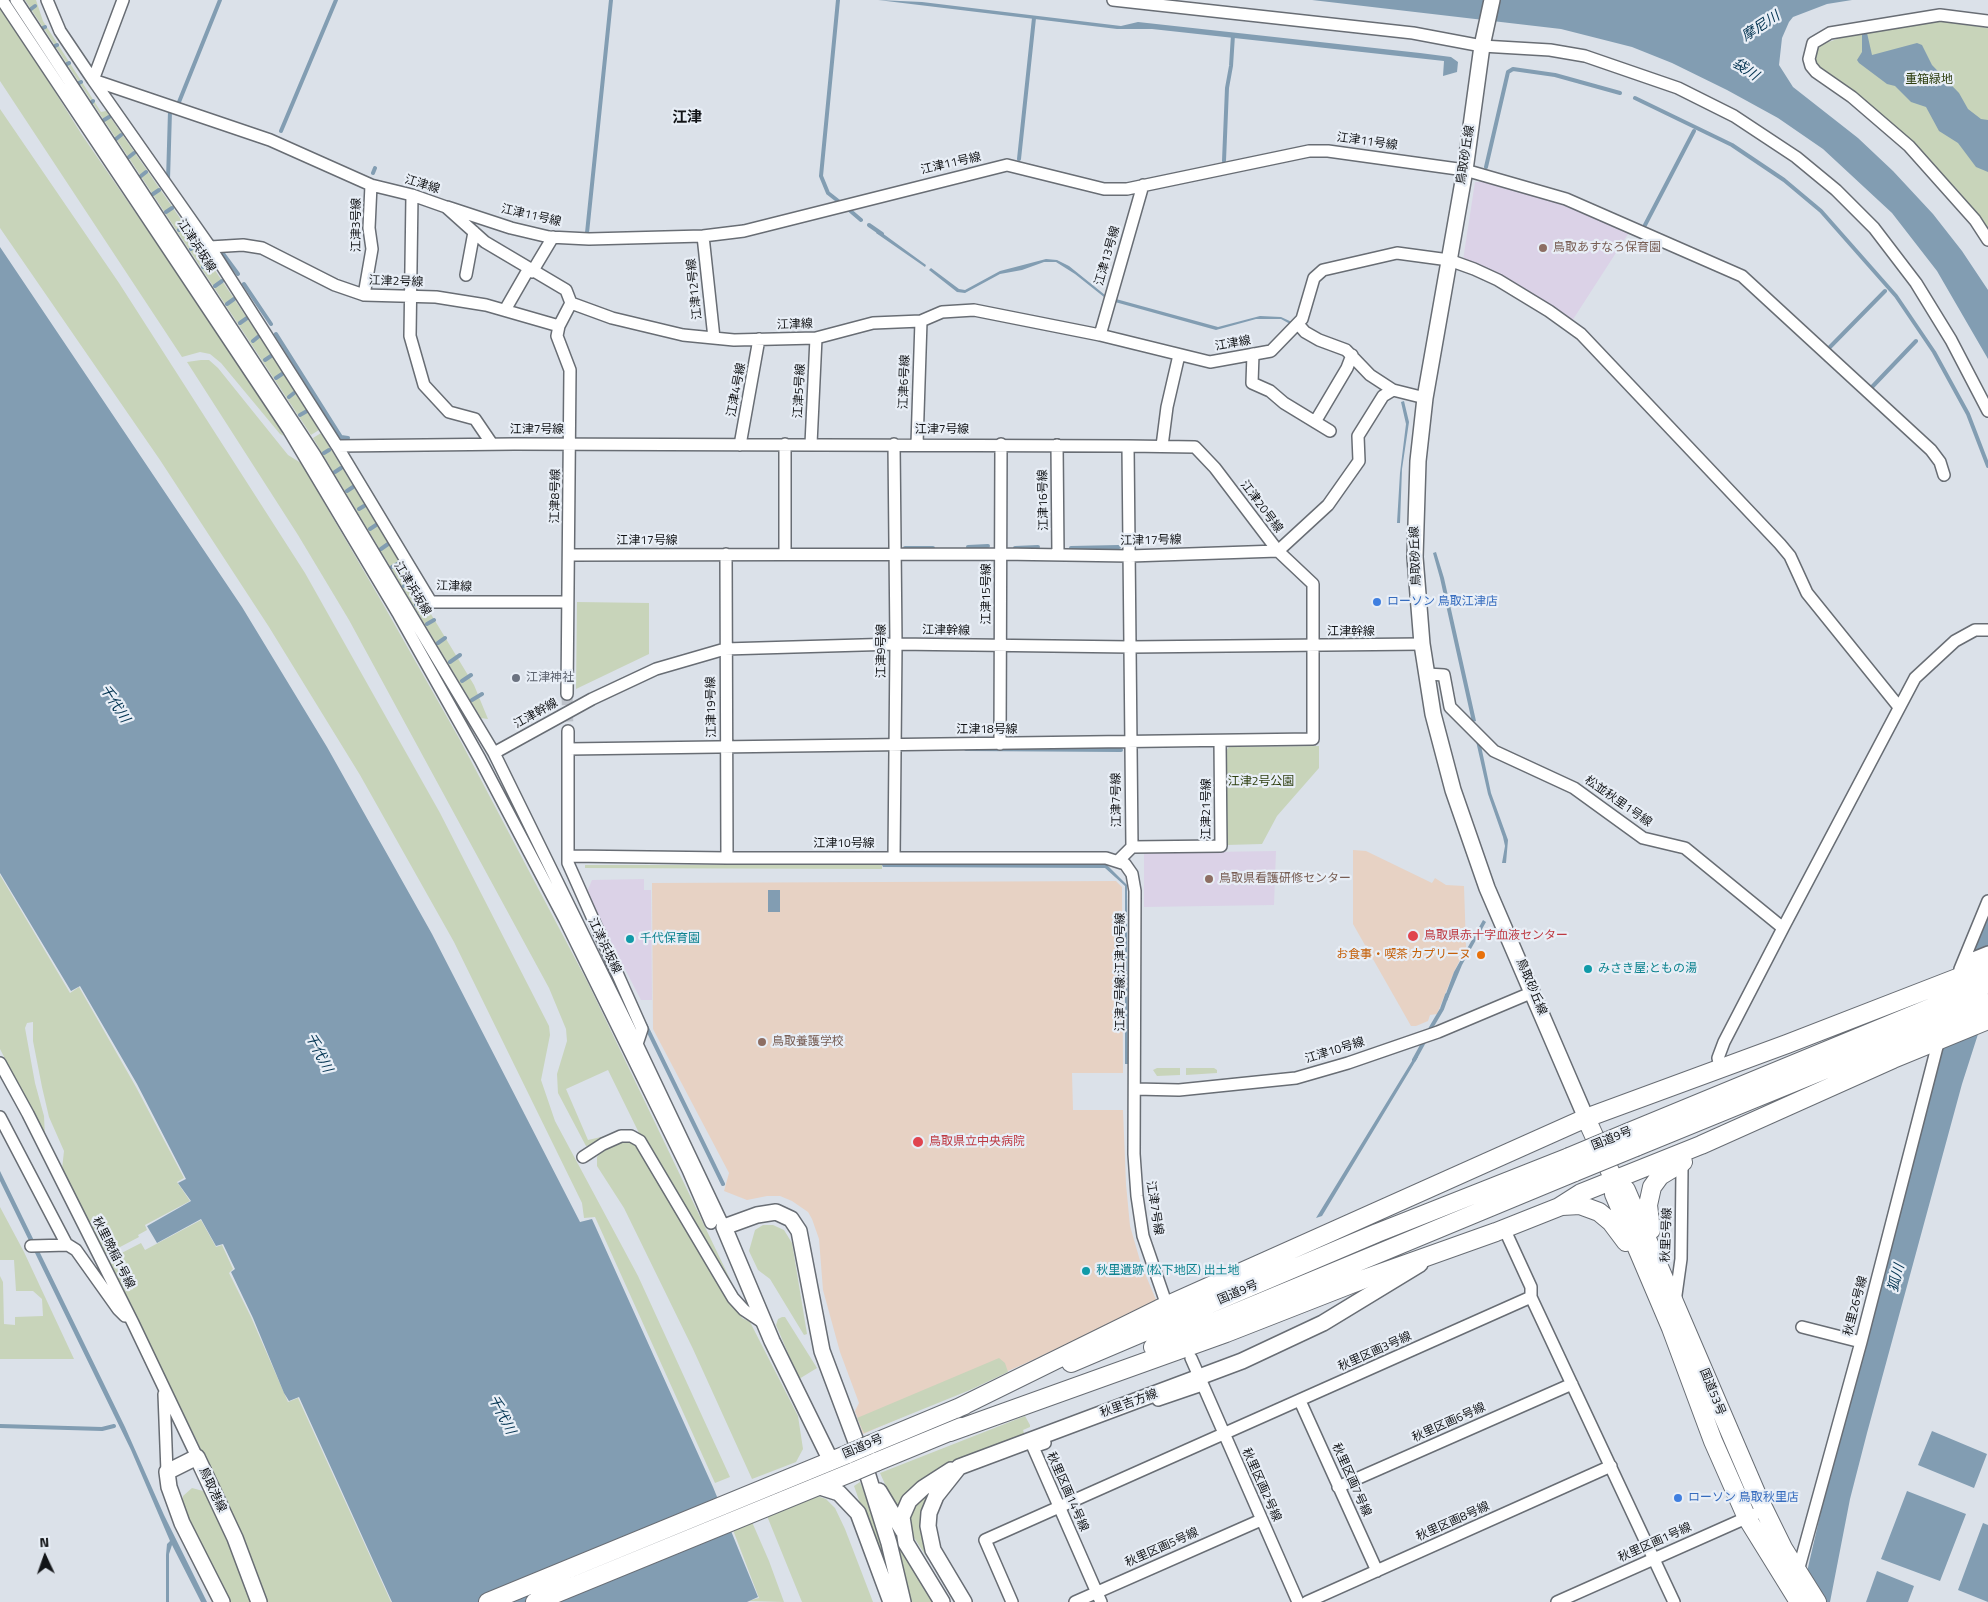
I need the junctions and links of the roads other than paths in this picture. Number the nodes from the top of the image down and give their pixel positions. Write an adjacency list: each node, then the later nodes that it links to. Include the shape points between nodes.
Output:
1 (2, 0): 110 (street, via 288,429 399,615 565,920)
2 (16, 0): 81 (street, 江津浜坂線, via 315,455)
3 (47, 0): 9 (street, via 60,31)
4 (123, 0): 9 (street)
5 (1113, 0): 8 (street)
6 (1492, 0): 8 (main road, 鳥取砂丘線)
7 (1988, 21): 18 (street, via 1940,15 1830,34 1813,43 1809,59 1816,72 1852,97 1909,146 1975,220)
8 (1483, 40): 10 (main road, 鳥取砂丘線); 39 (street, via 1585,56 1644,75 1734,116 1796,157 1836,190 1896,255 1952,340)
9 (93, 80): 11 (street, 江津線, via 270,140); 19 (street, 江津線)
10 (1464, 170): 12 (street, 江津11号線, via 1328,150 1309,151); 20 (main road, 鳥取砂丘線); 54 (street, 江津11号線, via 1566,199 1742,276 1931,450)
11 (371, 185): 13 (street, 江津線); 23 (street, 江津3号線, via 372,248)
12 (1143, 185): 16 (street, 江津11号線, via 1104,190 1007,165 744,231); 30 (street, 江津13号線)
13 (412, 195): 14 (street, 江津線); 24 (street)
14 (446, 207): 15 (street, 江津線); 17 (street, 江津11号線, via 511,228)
15 (474, 232): 21 (street, 江津線); 22 (street)
16 (703, 236): 17 (street, 江津11号線); 31 (street, 江津12号線)
17 (554, 237): 21 (street)
18 (1988, 240)
19 (210, 247): 23 (street, 江津2号線, via 243,245 262,248); 51 (street, 江津線)
20 (1449, 260): 28 (street, 江津線, via 1397,253 1323,270 1314,278); 38 (main road, 鳥取砂丘線); 73 (street, 江津線, via 1498,280 1581,334 1780,544 1790,556 1807,593)
21 (530, 271): 25 (street, 江津線, via 566,290); 26 (street)
22 (466, 275)
23 (364, 295): 24 (street, 江津2号線)
24 (410, 296): 26 (street, 江津2号線, via 436,297); 42 (street, via 410,336 424,385 450,412 475,419)
25 (571, 304): 29 (street); 31 (street, 江津線, via 612,318 683,335)
26 (505, 310): 29 (street, 江津2号線)
27 (921, 321): 30 (street, 江津線, via 942,312 974,310); 32 (street, 江津線, via 873,324); 47 (street, 江津6号線)
28 (1298, 324): 34 (street, 江津線, via 1271,351); 36 (street, via 1311,336 1346,350)
29 (559, 326): 43 (street, 江津8号線, via 557,336 570,370)
30 (1100, 335): 35 (street, 江津線)
31 (714, 338): 33 (street, 江津線)
32 (816, 338): 33 (street, 江津線); 45 (street, 江津5号線)
33 (759, 340): 49 (street, 江津4号線)
34 (1253, 354): 35 (street, 江津線, via 1210,362); 40 (street, via 1252,383 1270,391)
35 (1179, 355): 53 (street)
36 (1352, 356): 37 (street, via 1370,375); 40 (street)
37 (1393, 390): 38 (street); 55 (street, via 1376,403 1358,436 1359,461 1328,505)
38 (1425, 398): 66 (main road, 鳥取砂丘線, via 1415,511)
39 (1988, 411)
40 (1316, 422): 41 (street)
41 (1330, 431)
42 (492, 444): 43 (street, 江津7号線); 51 (street, 江津7号線)
43 (571, 444): 49 (street, 江津7号線); 61 (street, 江津8号線)
44 (786, 444): 45 (street, 江津7号線); 49 (street, 江津7号線); 57 (street)
45 (811, 444): 46 (street, 江津7号線)
46 (894, 444): 47 (street, 江津7号線); 58 (street, 江津9号線)
47 (917, 444): 48 (street, 江津7号線)
48 (1001, 444): 50 (street, 江津7号線); 59 (street, 江津15号線)
49 (740, 445)
50 (1056, 445): 52 (street, 江津7号線); 60 (street, 江津16号線)
51 (338, 446): 63 (street, 江津線, via 431,602)
52 (1128, 446): 53 (street, 江津20号線); 62 (street, 江津7号線)
53 (1162, 446): 55 (street, 江津20号線, via 1195,447 1215,468)
54 (1944, 475)
55 (1278, 551): 62 (street, 江津17号線); 68 (street, 江津20号線, via 1313,584)
56 (726, 554): 57 (street, 江津17号線); 61 (street, 江津17号線); 70 (street, 江津19号線)
57 (785, 554): 58 (street, 江津17号線)
58 (894, 554): 59 (street, 江津17号線); 65 (street, 江津9号線)
59 (1001, 554): 60 (street, 江津17号線); 67 (street, 江津15号線)
60 (1058, 554): 62 (street, 江津17号線)
61 (568, 555): 63 (street, 江津8号線)
62 (1130, 556): 69 (street, 江津7号線)
63 (567, 602): 72 (street, 江津8号線)
64 (1988, 630): 73 (street, via 1975,630 1936,657 1915,678)
65 (896, 644): 67 (street, 江津幹線); 70 (street, 江津幹線); 77 (street, 江津9号線)
66 (1422, 644): 68 (street, 江津幹線); 71 (main road, 鳥取砂丘線)
67 (1001, 646): 69 (street, 江津幹線); 78 (street, 江津15号線)
68 (1314, 646): 69 (street, 江津幹線); 75 (street, 江津18号線, via 1313,740)
69 (1130, 647): 76 (street, 江津7号線)
70 (724, 649): 79 (street, 江津19号線); 81 (street, 江津幹線, via 656,669 592,699)
71 (1427, 674): 88 (street, 松並秋里1号線, via 1444,675 1450,708 1494,751 1574,788 1643,838 1685,848); 93 (main road, 鳥取砂丘線, via 1433,714 1453,790 1488,888)
72 (567, 694)
73 (1899, 707): 88 (street)
74 (568, 732): 80 (street)
75 (1220, 741): 76 (street, 江津18号線); 82 (street, 江津21号線, via 1221,846)
76 (1130, 742): 78 (street, 江津18号線); 82 (street, 江津7号線)
77 (894, 743): 78 (street, 江津18号線); 79 (street, 江津18号線); 85 (street, 江津9号線)
78 (1000, 744)
79 (726, 746): 80 (street, 江津18号線); 84 (street, 江津19号線)
80 (568, 749): 83 (street)
81 (494, 753): 97 (street, 江津浜坂線)
82 (1132, 847): 86 (street)
83 (569, 856): 84 (street, 江津10号線); 97 (street, via 574,879 642,1029)
84 (727, 858): 85 (street, 江津10号線)
85 (894, 858): 86 (street, 江津10号線)
86 (1119, 860): 100 (street, 江津7号線;江津10号線, via 1130,869 1135,891)
87 (1988, 901): 91 (street)
88 (1783, 928): 99 (street, via 1724,1042 1718,1058)
89 (1988, 952): 91 (street)
90 (1988, 966): 91 (highway)
91 (1963, 967): 99 (highway, via 1787,1044)
92 (1988, 984): 104 (highway, 国道9号)
93 (1533, 992): 100 (street, 江津10号線, via 1438,1032 1296,1078 1179,1090); 103 (main road, 鳥取砂丘線)
94 (1988, 1003): 104 (highway, 国道9号)
95 (1988, 1020): 96 (highway)
96 (1940, 1042): 101 (highway); 122 (street, 秋里26号線)
97 (637, 1044): 110 (street, 江津浜坂線)
98 (0, 1063): 119 (street, 秋里晩稲1号線)
99 (1720, 1067): 103 (highway)
100 (1135, 1090): 116 (street, 江津7号線, via 1135,1169 1139,1216)
101 (1787, 1108): 108 (highway); 115 (highway, via 1691,1157 1655,1182 1648,1213)
102 (0, 1117): 112 (street)
103 (1586, 1118): 108 (highway, 国道53号); 128 (highway, via 1159,1308)
104 (1632, 1140): 106 (highway, 国道9号, bridge)
105 (583, 1157): 120 (street, via 621,1136 631,1136 640,1141 733,1298)
106 (1572, 1164): 128 (highway, 国道9号, via 1377,1233); 129 (highway, 国道9号)
107 (1682, 1170): 118 (street, 秋里5号線, via 1681,1260)
108 (1614, 1180): 109 (highway, via 1581,1193); 115 (highway, 国道53号, via 1614,1194)
109 (1559, 1207): 114 (highway); 115 (highway, via 1585,1206 1608,1218)
110 (717, 1225): 120 (main road); 133 (main road, via 770,1212 786,1216 797,1227 822,1351)
111 (1508, 1237): 117 (street, via 1531,1287)
112 (67, 1245): 113 (street); 119 (street, via 76,1250 118,1309)
113 (31, 1246)
114 (1429, 1258): 124 (main road, 秋里吉方線, via 1323,1323); 129 (highway)
115 (1653, 1270): 118 (highway, 国道53号); 141 (highway, 国道53号, via 1699,1405)
116 (1164, 1297)
117 (1531, 1297): 125 (street); 127 (street, 秋里区画3号線)
118 (1676, 1302): 140 (highway, 国道53号, via 1737,1453)
119 (133, 1323): 126 (street, 秋里晩稲1号線)
120 (766, 1325): 132 (main road)
121 (1802, 1327): 122 (street)
122 (1861, 1342): 146 (street, 秋里26号線)
123 (1190, 1358): 124 (street)
124 (1200, 1382): 130 (street, 秋里区画2号線); 135 (main road, 秋里吉方線); 139 (street, 秋里区画14号線, via 1033,1447)
125 (1572, 1384): 134 (street); 138 (street, 秋里区画6号線)
126 (163, 1387): 131 (street, 秋里晩稲1号線); 136 (street)
127 (1300, 1400): 130 (street, 秋里区画3号線); 138 (street, 秋里区画7号線)
128 (956, 1409): 132 (highway, 国道9号, bridge)
129 (950, 1432): 133 (highway, 国道9号)
130 (1223, 1434): 139 (street, 秋里区画3号線); 142 (street, 秋里区画2号線)
131 (197, 1457): 136 (main road, 鳥取港線); 149 (main road, 鳥取港線)
132 (830, 1461): 150 (highway, 国道9号)
133 (865, 1465): 137 (highway, 国道9号); 143 (main road); 153 (main road)
134 (1611, 1466): 144 (street); 145 (street, 秋里区画8号線)
135 (959, 1467): 143 (main road, 秋里吉方線, via 930,1482 910,1501 902,1518); 156 (main road, via 936,1496 930,1508 928,1526 933,1550)
136 (167, 1472): 148 (main road, via 170,1496 177,1513)
137 (817, 1486): 151 (highway, 国道9号); 152 (main road, via 839,1493 858,1513)
138 (1338, 1487): 145 (street, 秋里区画7号線)
139 (1060, 1507): 147 (street, 秋里区画14号線); 157 (street, 秋里区画3号線, via 985,1540)
140 (1764, 1510): 141 (street, 秋里区画1号線); 146 (highway, 国道53号)
141 (1746, 1518): 144 (street, 秋里区画1号線); 146 (highway, 国道53号)
142 (1261, 1520): 147 (street, 秋里区画5号線); 159 (street, 秋里区画2号線)
143 (904, 1532): 154 (main road, via 906,1543); 155 (main road)
144 (1654, 1559): 161 (street, 秋里区画1号線); 162 (street)
145 (1377, 1571): 160 (street, 秋里区画8号線)
146 (1796, 1591): 163 (highway, 国道53号)
147 (1099, 1597): 158 (street, 秋里区画5号線)
148 (222, 1602)
149 (259, 1602)
150 (488, 1602)
151 (535, 1602)
152 (891, 1602)
153 (903, 1602)
154 (942, 1602)
155 (952, 1602)
156 (964, 1602)
157 (1012, 1602)
158 (1075, 1602)
159 (1298, 1602)
160 (1307, 1602)
161 (1557, 1602)
162 (1674, 1602)
163 (1817, 1602)

